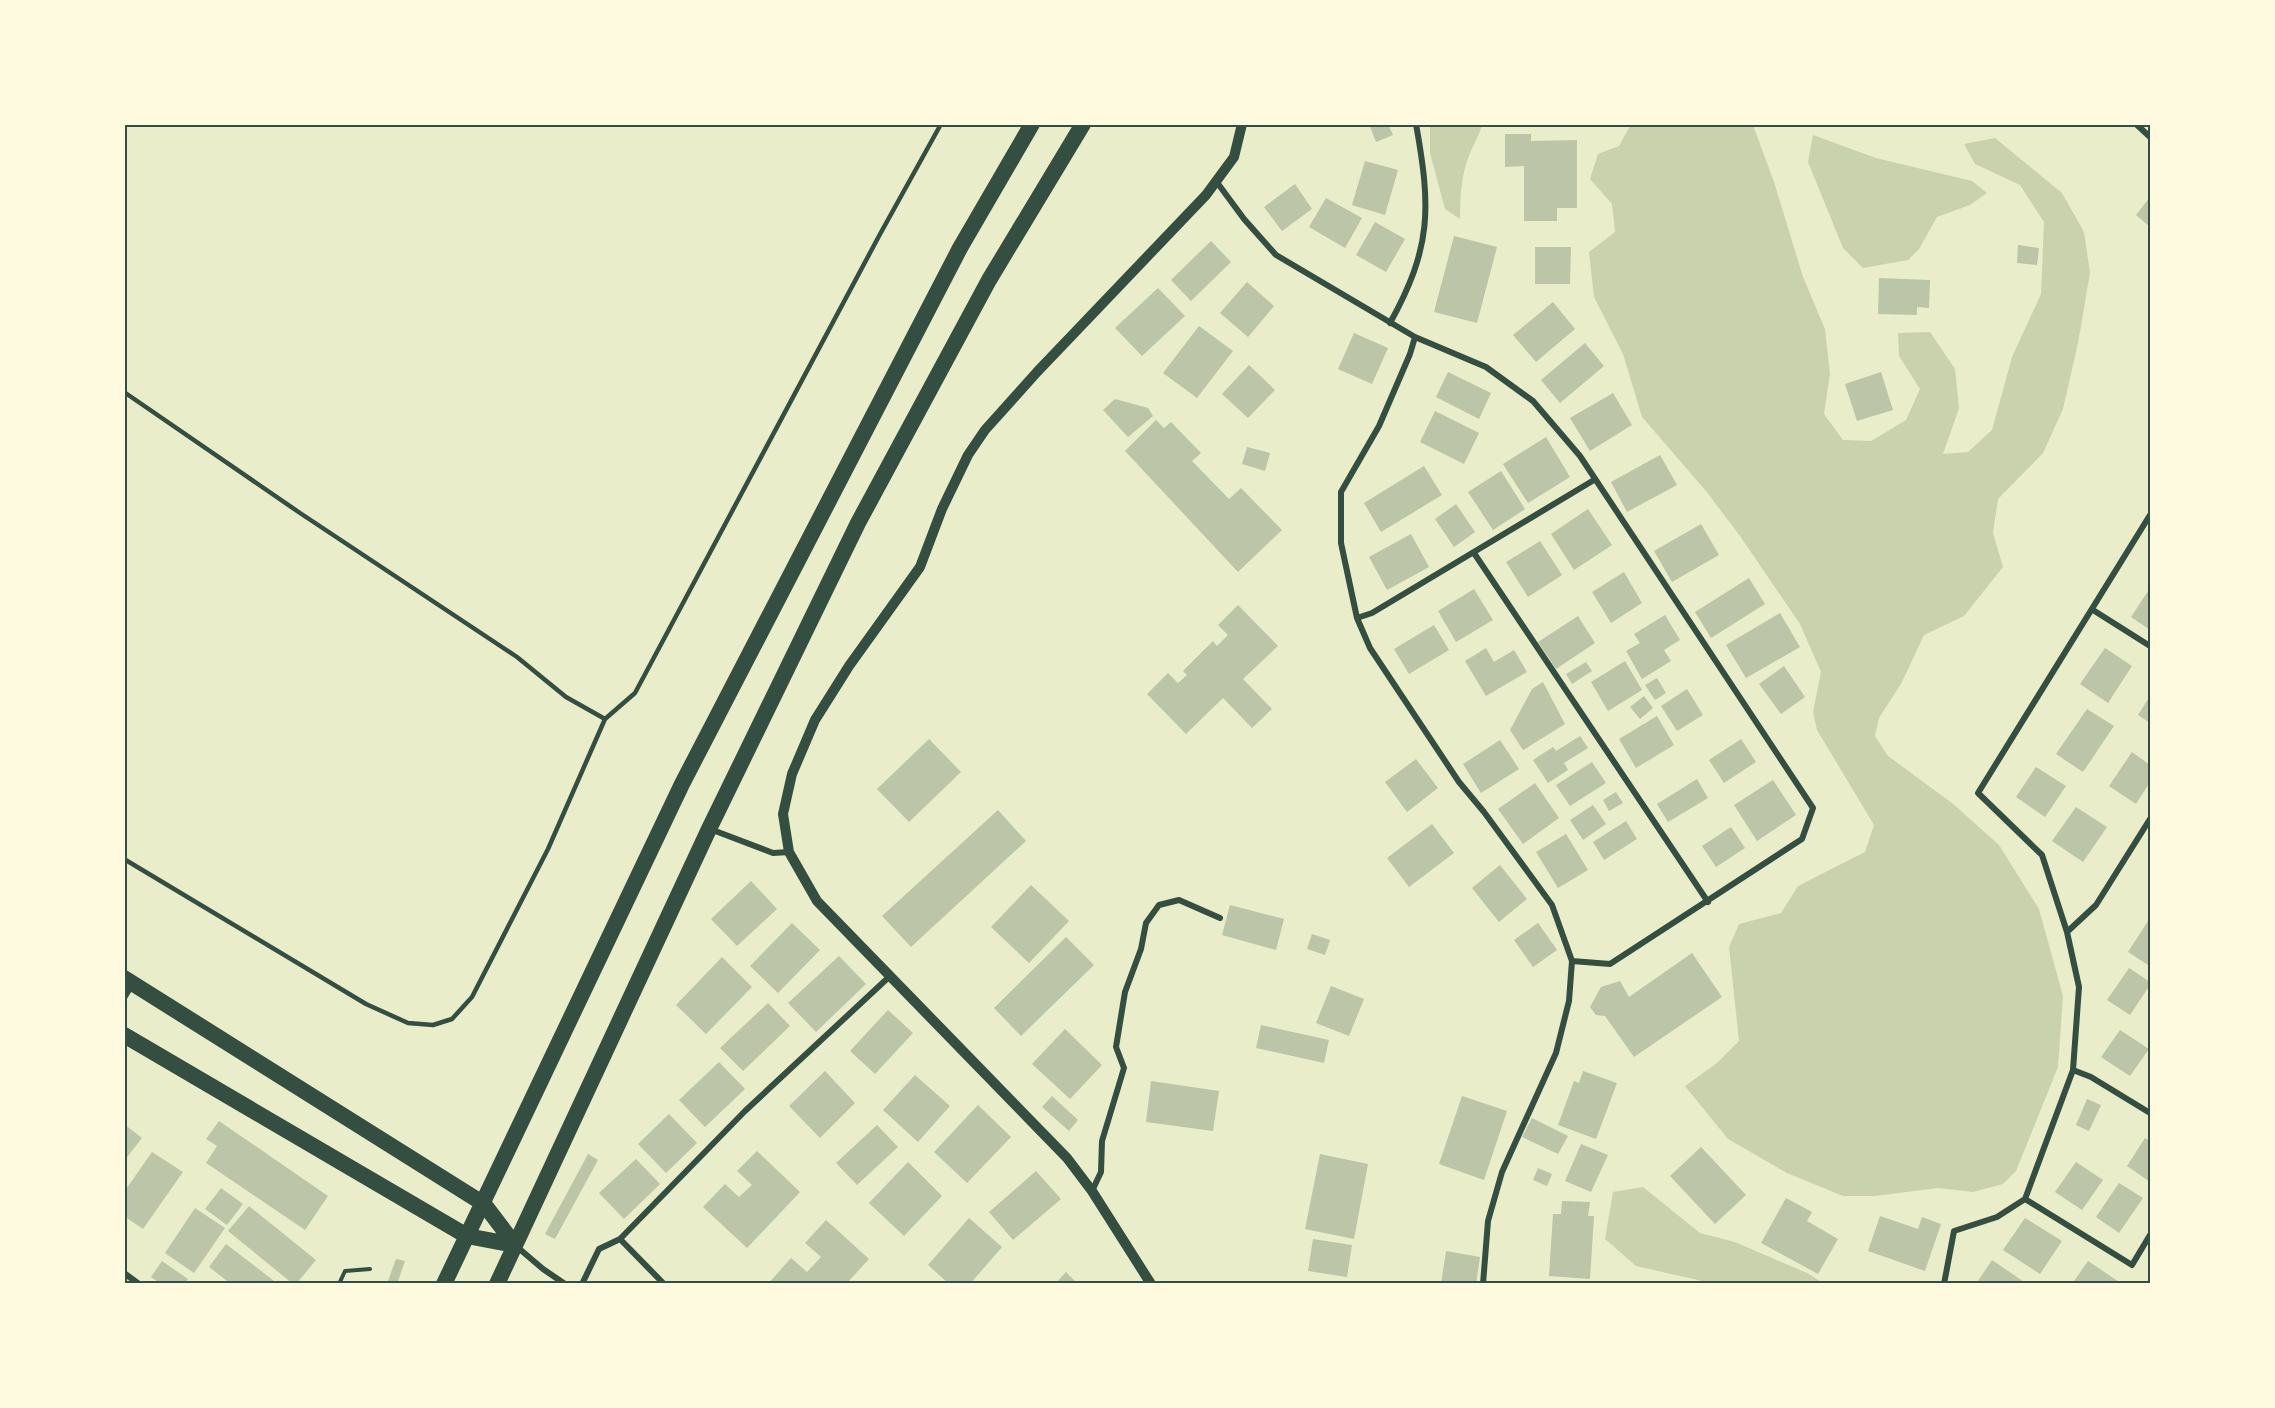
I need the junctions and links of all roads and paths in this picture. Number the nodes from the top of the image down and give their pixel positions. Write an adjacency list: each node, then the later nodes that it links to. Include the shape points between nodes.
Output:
1 (941, 124): 18 (lane, via 635,693)
2 (1032, 124): 34 (highway, via 960,248 688,774)
3 (1083, 124): 20 (highway, via 989,280 858,523)
4 (1242, 124): 8 (street, via 1234,157)
5 (1416, 124): 9 (street, via 1426,177 1427,214 1422,249 1406,295)
6 (2136, 124): 7 (street)
7 (2151, 137)
8 (1216, 181): 9 (street, via 1276,255); 21 (street, via 1037,372 968,455 920,567 815,720 792,774 783,814)
9 (1390, 323): 10 (street)
10 (1415, 338): 12 (street, via 1486,367 1533,402 1580,456); 16 (street, via 1379,426 1341,492 1341,543)
11 (124, 392): 18 (lane, via 517,657 566,698)
12 (1594, 480): 14 (street); 23 (street, via 1813,808 1802,839)
13 (2151, 516): 15 (street)
14 (1474, 553): 16 (street); 23 (street)
15 (2093, 610): 17 (street); 25 (street, via 1978,793 2042,855)
16 (1357, 618): 26 (street, via 1370,648 1459,782 1552,905)
17 (2151, 646)
18 (605, 718): 22 (lane, via 548,849 472,997 452,1018 433,1025 408,1023 366,1004)
19 (2151, 819): 25 (street, via 2096,905)
20 (709, 829): 21 (street, via 773,853); 38 (highway)
21 (789, 852): 27 (street, via 817,901)
22 (124, 859)
23 (1708, 902): 26 (street, via 1611,964)
24 (1220, 918): 32 (street, via 1179,900 1159,905 1146,924 1125,992 1116,1047 1124,1068 1102,1141 1101,1172)
25 (2067, 932): 30 (street, via 2079,987)
26 (1572, 961): 49 (street, via 1569,1001 1556,1053 1502,1172 1488,1221)
27 (890, 976): 32 (street, via 1067,1158); 37 (street, via 745,1112)
28 (127, 987): 34 (highway)
29 (124, 1035): 36 (highway)
30 (2073, 1070): 31 (street); 33 (street)
31 (2151, 1113)
32 (1092, 1191): 48 (street)
33 (2025, 1199): 35 (street, via 2132,1265); 50 (street, via 1997,1217 1954,1231)
34 (484, 1204): 36 (highway); 38 (highway)
35 (2151, 1235)
36 (467, 1236): 38 (highway); 43 (highway)
37 (620, 1239): 46 (street, via 599,1248); 47 (street)
38 (514, 1245): 44 (highway); 45 (street)
39 (370, 1269): 42 (path, via 345,1271)
40 (124, 1273): 41 (street)
41 (140, 1284)
42 (339, 1284)
43 (444, 1284)
44 (497, 1284)
45 (565, 1284)
46 (582, 1284)
47 (664, 1284)
48 (1151, 1284)
49 (1483, 1284)
50 (1944, 1284)

